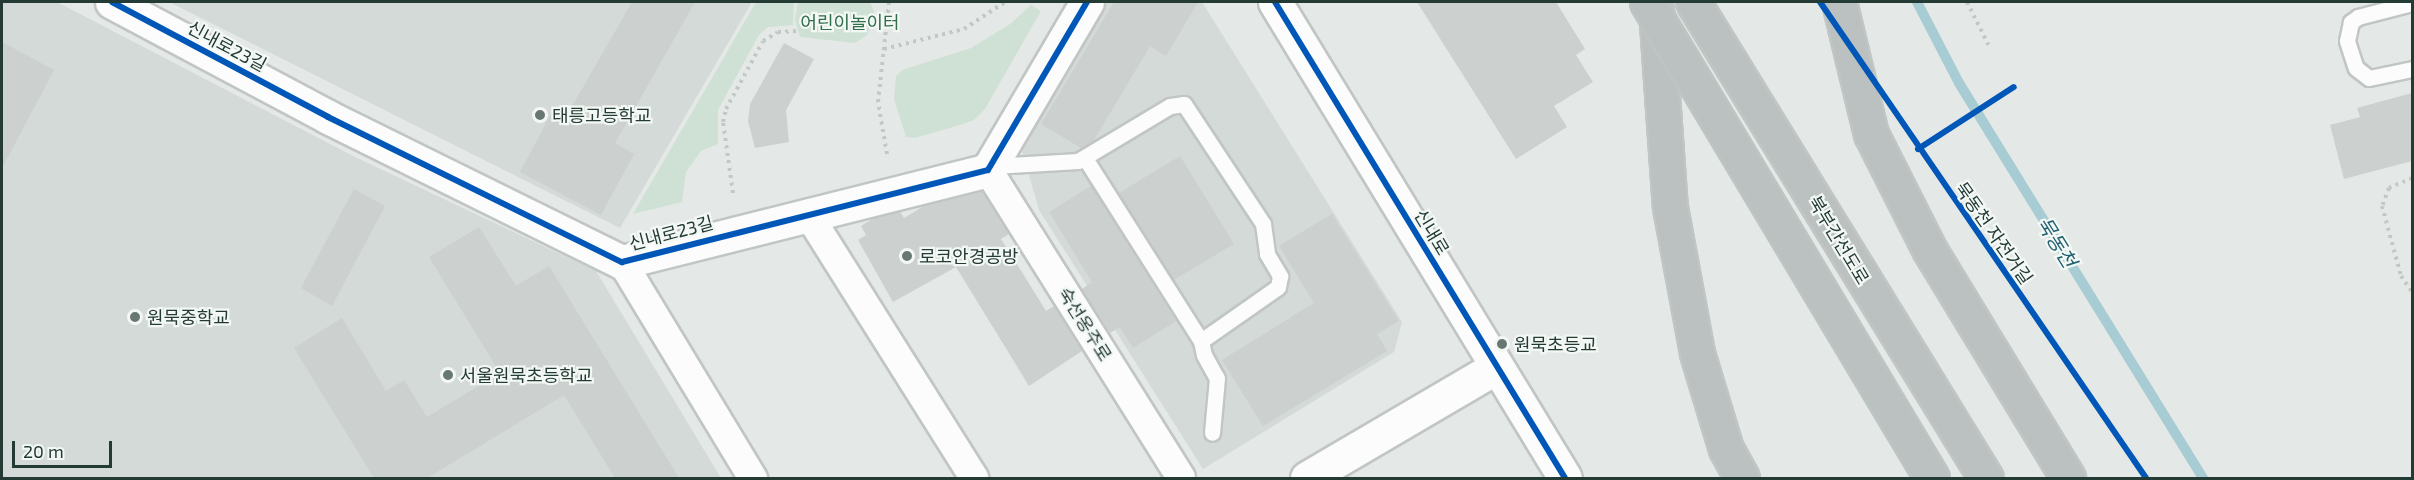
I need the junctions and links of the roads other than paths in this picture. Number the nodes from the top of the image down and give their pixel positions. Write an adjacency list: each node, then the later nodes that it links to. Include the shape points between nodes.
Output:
1 (112, 2): 13 (street, 신내로23길, via 328,117)
2 (1087, 2): 11 (street)
3 (1275, 2): 15 (street, 신내로)
4 (1647, 2): 23 (highway, bridge)
5 (1656, 2): 22 (highway, via 1670,207 1697,353 1726,448)
6 (1693, 2): 24 (highway, 북부간선도로)
7 (1839, 2): 25 (highway, via 1871,134 1924,239)
8 (2412, 3): 9 (lane, via 2358,17 2351,22 2347,41 2356,68 2369,78)
9 (2412, 69)
10 (1085, 158): 11 (lane); 14 (lane); 14 (lane, via 1170,106 1184,104 1251,204 1263,224 1267,254 1281,281 1270,295)
11 (990, 168): 12 (street, 신내로23길); 19 (street, 숙선옹주로)
12 (808, 214): 13 (street, 신내로23길); 18 (street)
13 (622, 262): 17 (street)
14 (1201, 341): 16 (lane, via 1217,378)
15 (1496, 367): 20 (street); 21 (street, 신내로)
16 (1212, 433)
17 (753, 478)
18 (974, 478)
19 (1181, 478)
20 (1307, 478)
21 (1564, 478)
22 (1742, 478)
23 (1932, 478)
24 (1986, 478)
25 (2068, 478)

